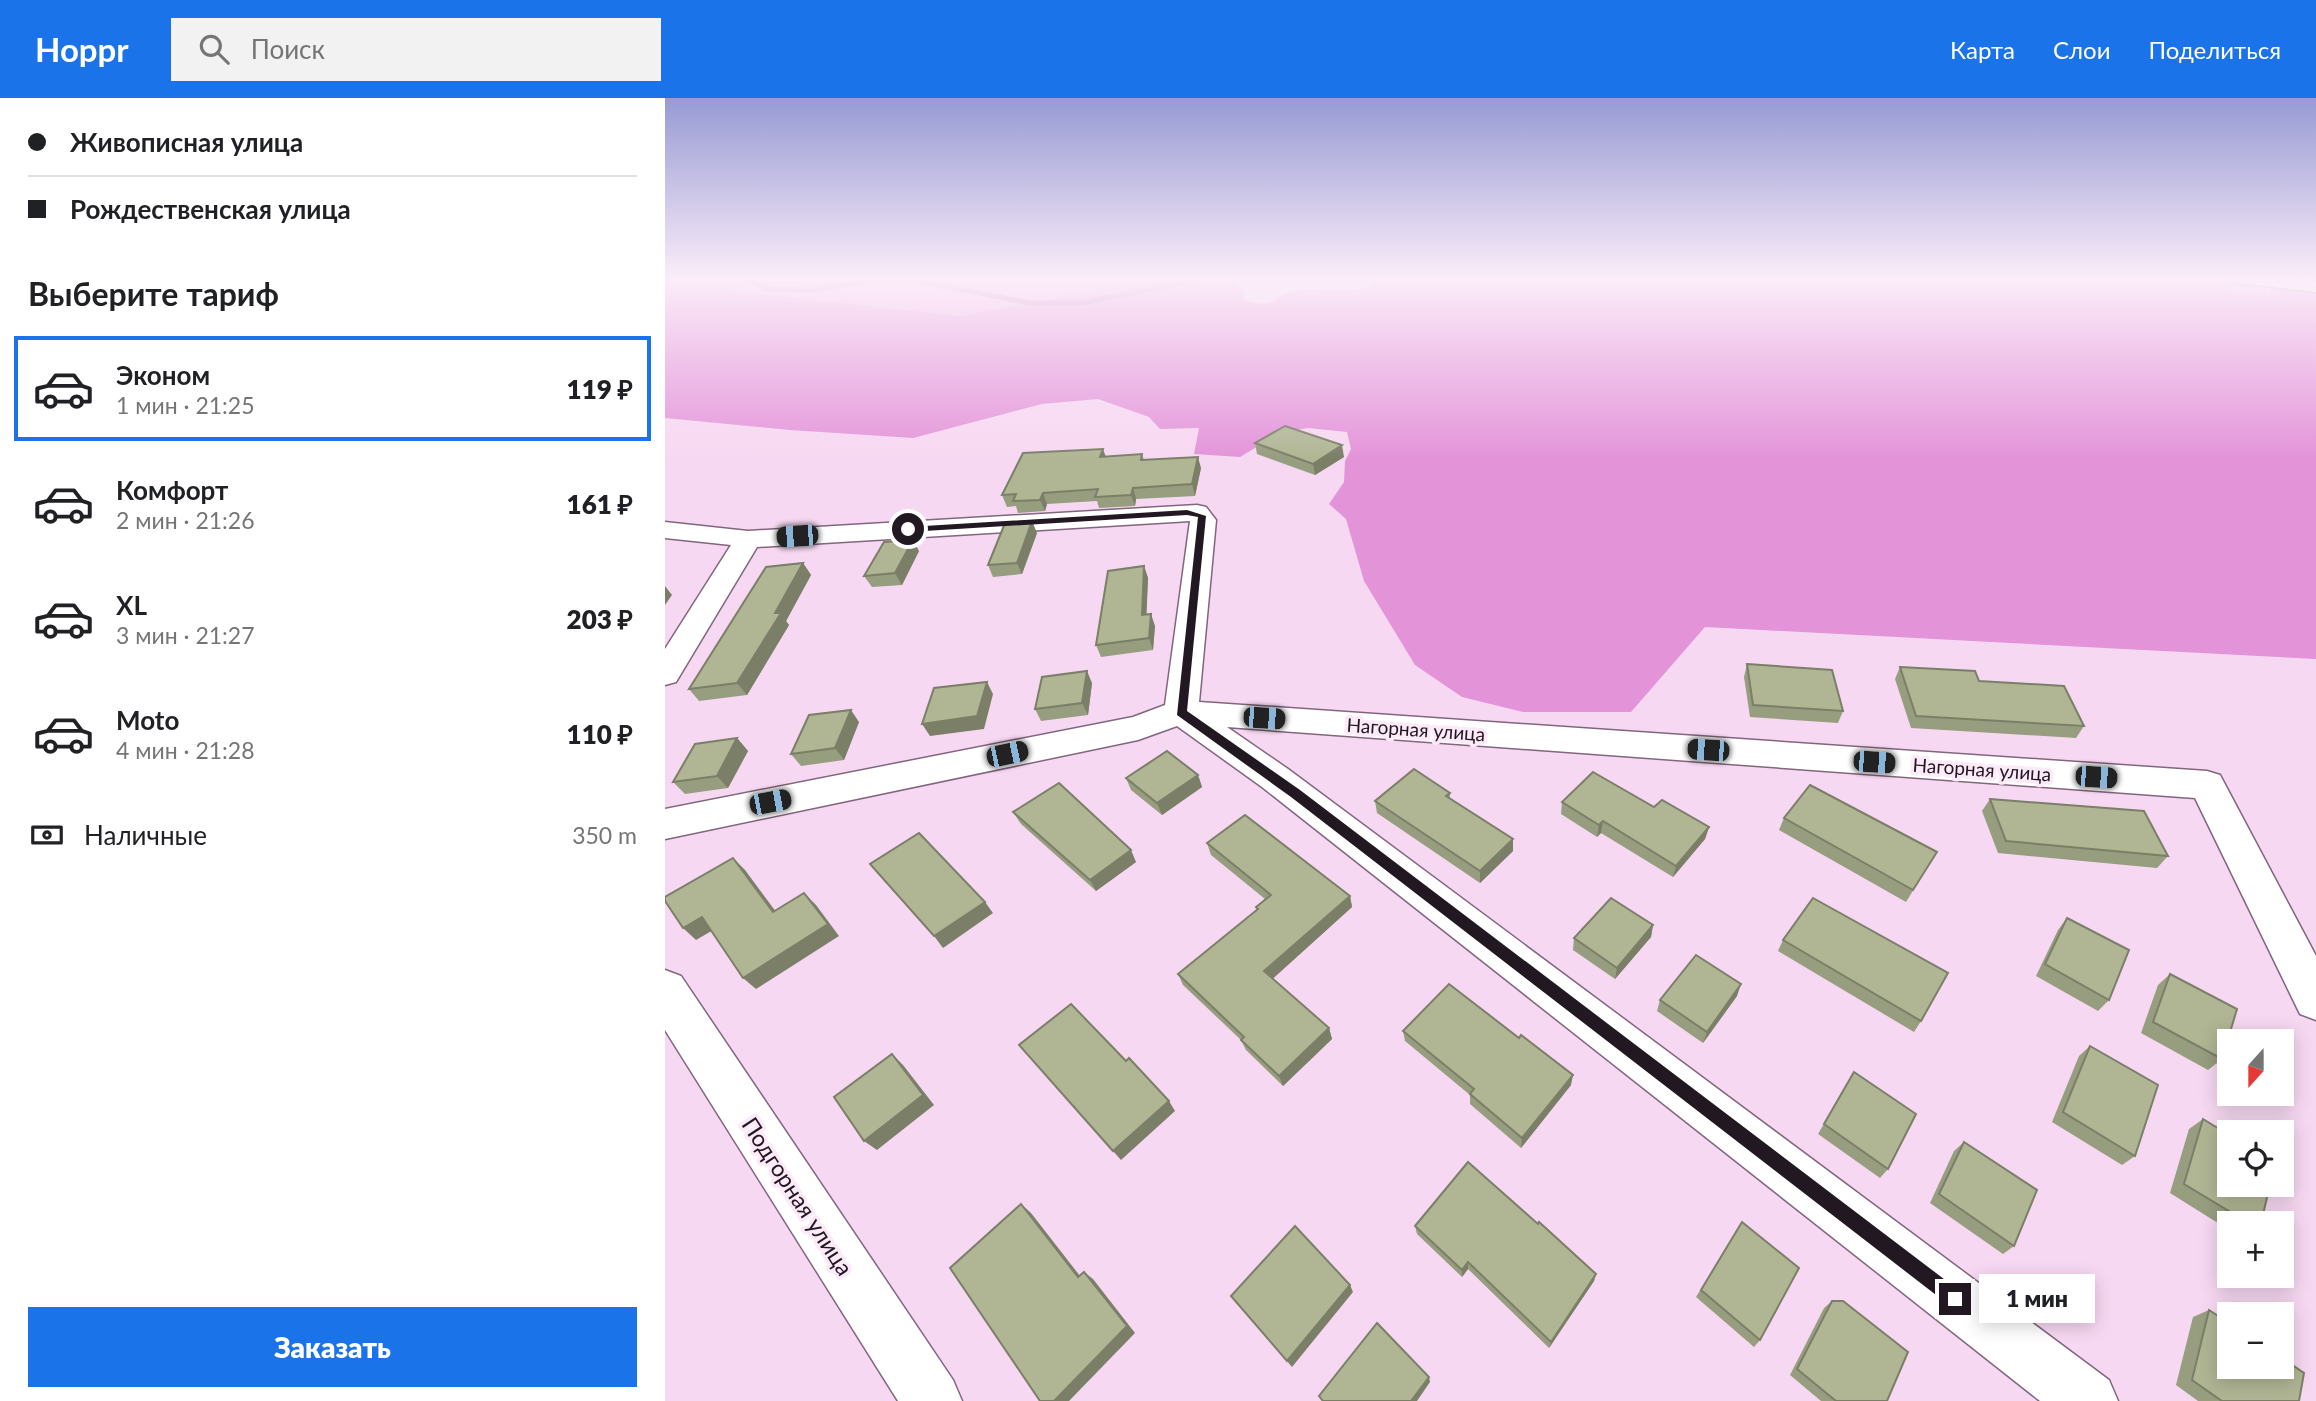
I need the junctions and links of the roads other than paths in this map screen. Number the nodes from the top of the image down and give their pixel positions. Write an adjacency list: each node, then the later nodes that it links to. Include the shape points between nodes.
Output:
1 (665, 530): 2 (street)
2 (748, 539): 3 (street); 4 (street, via 1197,513 1203,520)
3 (665, 674)
4 (1181, 712): 5 (street, via 1138,728); 7 (street, Нагорная улица, via 2207,785); 9 (street, via 1397,870)
5 (665, 824)
6 (665, 990): 8 (street, Подгорная улица)
7 (2316, 1000)
8 (932, 1401)
9 (2088, 1401)

